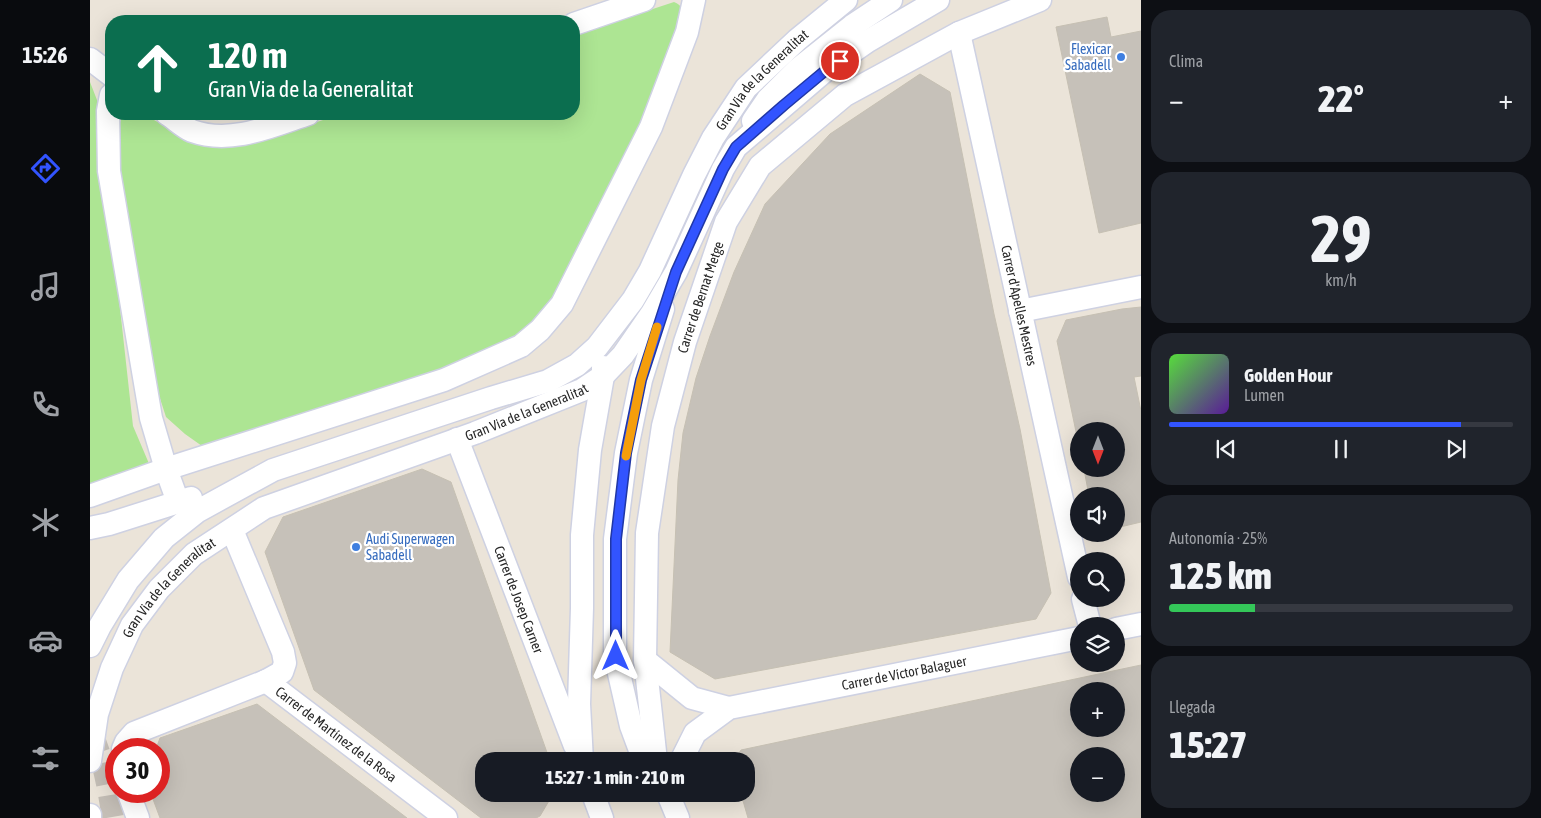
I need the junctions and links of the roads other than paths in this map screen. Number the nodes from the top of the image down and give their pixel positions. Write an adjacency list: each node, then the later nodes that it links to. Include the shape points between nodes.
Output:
1 (644, 0): 7 (street)
2 (694, 0): 21 (street, via 688,32 652,127 562,304 540,330 520,346 444,380)
3 (846, 0): 15 (street, Gran Via de la Generalitat, via 746,88 713,138)
4 (891, 0): 14 (street, via 798,69 768,99)
5 (938, 0): 14 (street, Gran Via de la Generalitat, via 826,70)
6 (1040, 0): 8 (street, Carrer de Bernat Metge)
7 (580, 22)
8 (959, 33): 18 (street, Carrer d'Apelles Mestres); 32 (street, Carrer de Bernat Metge, via 845,95 760,166 726,222 685,342 663,426 647,534)
9 (90, 60): 10 (street)
10 (105, 71)
11 (108, 120): 21 (street, via 109,171 151,418)
12 (176, 120): 13 (street, via 191,130 213,136 236,135)
13 (290, 120)
14 (736, 147): 16 (street, Gran Via de la Generalitat)
15 (694, 175): 19 (street, via 681,232 646,300 602,363); 22 (street, Gran Via de la Generalitat, via 650,271 633,300 597,347 577,365 548,380)
16 (676, 272): 19 (street, Gran Via de la Generalitat, via 652,313); 38 (street, via 641,380 626,453 616,539 616,656 631,726)
17 (1141, 287): 18 (street)
18 (1020, 311): 27 (street, Carrer d'Apelles Mestres)
19 (603, 376): 20 (street, Gran Via de la Generalitat, via 555,402); 37 (street, via 590,450 582,535)
20 (457, 439): 26 (street, Gran Via de la Generalitat, via 264,508); 36 (street, Carrer de Josep Carner)
21 (166, 469): 23 (street); 24 (street)
22 (272, 470): 24 (street); 31 (street, Gran Via de la Generalitat, via 198,511 164,538 128,580)
23 (90, 496)
24 (178, 502): 25 (street)
25 (90, 528)
26 (232, 530): 33 (street, Carrer de Martínez de la Rosa, via 283,652 285,663 282,672); 41 (street, Gran Via de la Generalitat, via 194,554 159,589 132,625 112,668 97,714)
27 (1073, 552)
28 (1141, 624): 29 (street)
29 (1125, 627)
30 (1070, 640): 34 (street, Carrer de Víctor Balaguer)
31 (90, 646)
32 (645, 660): 34 (street, Carrer de Víctor Balaguer, via 692,698); 39 (street, Carrer de Bernat Metge)
33 (266, 681): 35 (street, via 134,733); 45 (street, Carrer de Martínez de la Rosa)
34 (729, 708): 40 (street, Carrer de Víctor Balaguer, via 695,733)
35 (130, 738)
36 (578, 752)
37 (581, 752)
38 (641, 752)
39 (655, 752)
40 (686, 752)
41 (90, 761)
42 (596, 802): 46 (street)
43 (132, 803): 44 (street)
44 (138, 818)
45 (446, 818)
46 (602, 818)

